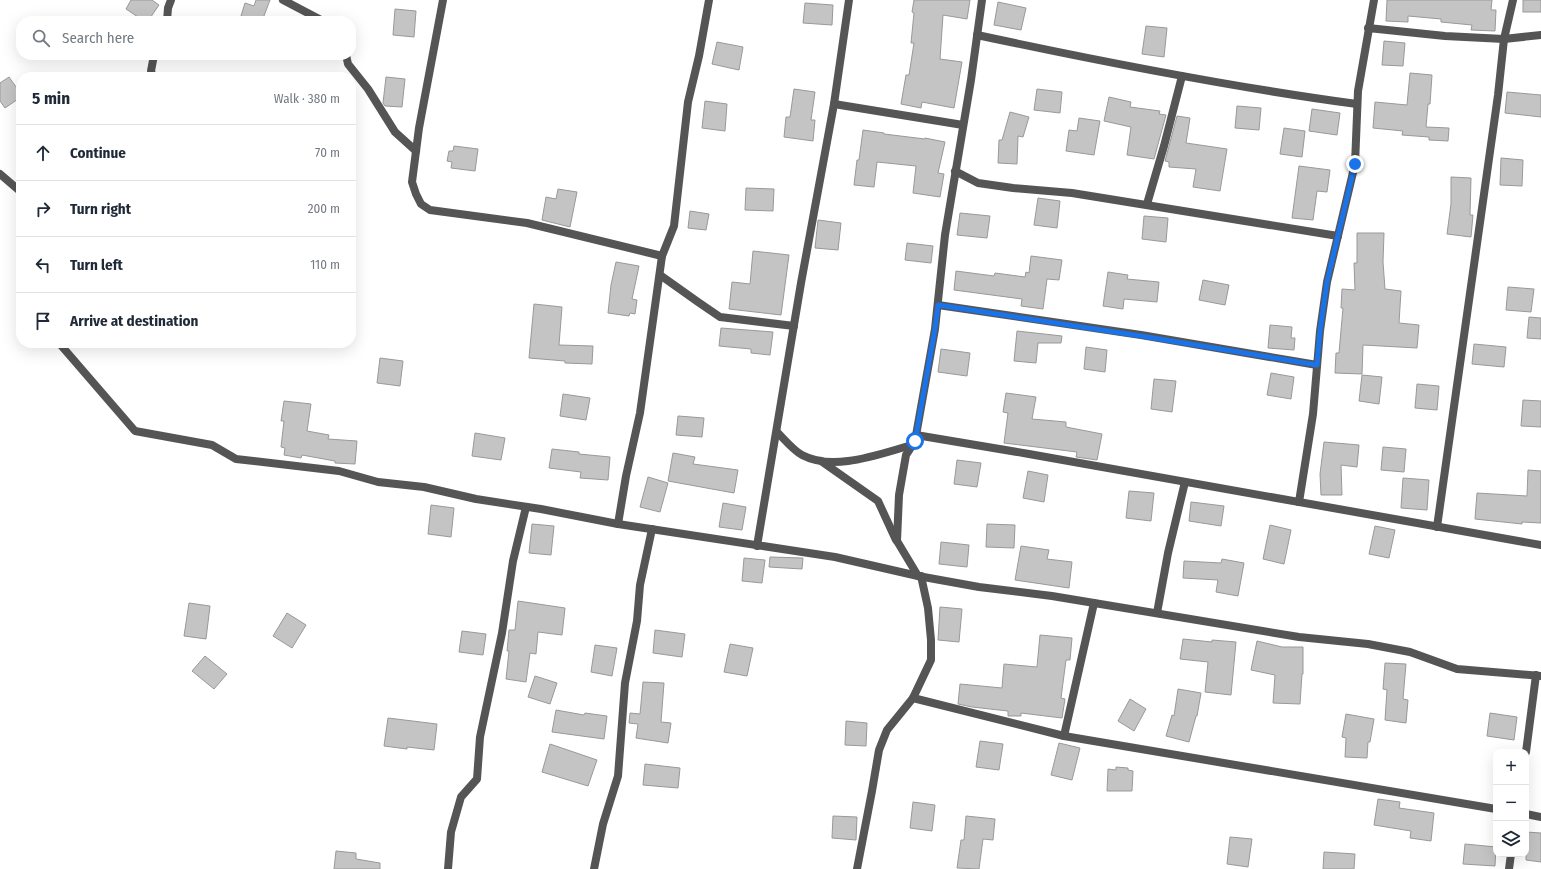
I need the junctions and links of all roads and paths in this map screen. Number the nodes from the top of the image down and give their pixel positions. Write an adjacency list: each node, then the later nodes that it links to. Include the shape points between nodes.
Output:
1 (171, 0): 9 (street)
2 (283, 0): 10 (street)
3 (443, 0): 24 (street)
4 (709, 0): 30 (street, via 688,102 674,226)
5 (849, 0): 21 (street)
6 (982, 0): 13 (street)
7 (1374, 0): 11 (street)
8 (1513, 0): 14 (street)
9 (167, 16)
10 (313, 16)
11 (1368, 28): 14 (street); 22 (street)
12 (1541, 34): 14 (street)
13 (977, 35): 20 (street); 23 (street)
14 (1504, 39): 44 (street)
15 (153, 60): 17 (street)
16 (347, 60): 18 (street)
17 (151, 72)
18 (354, 72)
19 (356, 74): 24 (street, via 395,132)
20 (1182, 76): 22 (street); 28 (street)
21 (834, 104): 23 (street); 33 (street)
22 (1358, 104): 29 (street, via 1355,164)
23 (963, 125): 25 (street)
24 (416, 151): 30 (street, via 412,182 421,204 430,210 527,223)
25 (955, 172): 28 (street, via 978,183); 32 (street)
26 (0, 174): 27 (street)
27 (16, 188)
28 (1147, 204): 29 (street)
29 (1338, 236): 35 (street, via 1327,282)
30 (662, 256): 31 (street)
31 (660, 275): 33 (street, via 720,317); 43 (street, via 640,413)
32 (938, 305): 35 (street); 37 (street)
33 (794, 326): 36 (street)
34 (63, 348): 42 (street, via 135,431 212,445 236,459 339,471 378,482 424,487)
35 (1317, 365): 41 (street, via 1313,414)
36 (777, 432): 39 (street, via 801,455); 48 (street)
37 (916, 435): 38 (street); 40 (street)
38 (912, 445): 39 (street, via 848,462); 46 (street, via 906,455 899,495)
39 (821, 461): 46 (street, via 878,501)
40 (1185, 482): 41 (street); 51 (street)
41 (1299, 502): 44 (street)
42 (526, 507): 43 (street); 60 (street, via 513,561 502,633 480,737 477,779 461,797 451,832)
43 (618, 524): 45 (street)
44 (1437, 527): 47 (street)
45 (652, 529): 48 (street); 61 (street, via 640,585 637,621 625,683 618,776 603,824)
46 (896, 541): 49 (street)
47 (1541, 545)
48 (757, 546): 49 (street, via 835,557)
49 (919, 576): 50 (street); 53 (street, via 928,608 931,660)
50 (1094, 603): 51 (street); 54 (street)
51 (1157, 613): 52 (street, via 1299,637 1410,652 1457,669)
52 (1539, 675): 55 (street)
53 (913, 698): 54 (street); 62 (street, via 887,730 878,750)
54 (1064, 736): 56 (street)
55 (1527, 749)
56 (1493, 808)
57 (1529, 815): 58 (street)
58 (1541, 817)
59 (1511, 857): 63 (street)
60 (448, 869)
61 (594, 869)
62 (857, 869)
63 (1509, 869)

